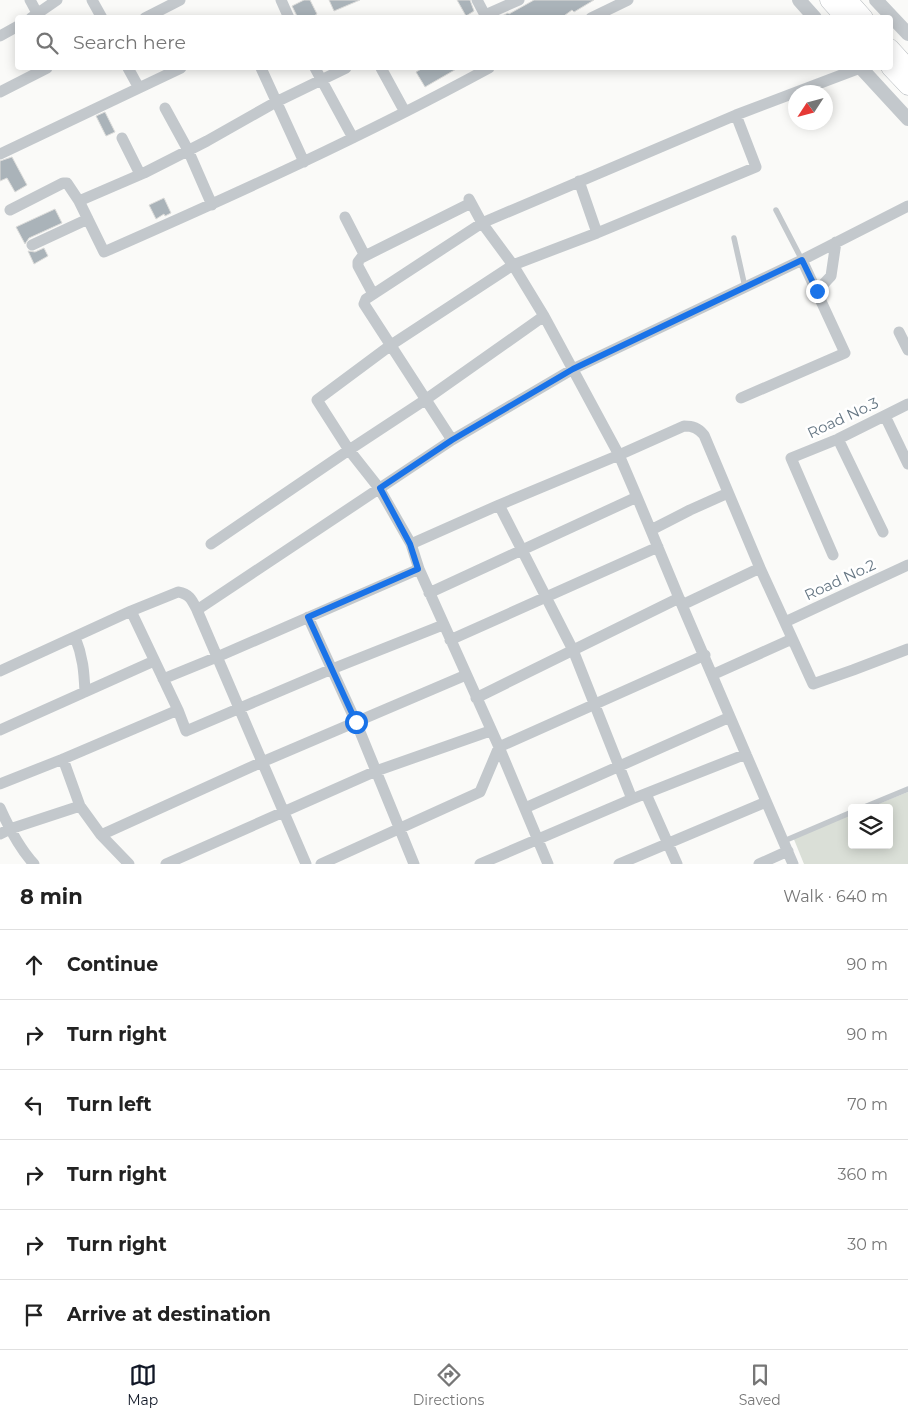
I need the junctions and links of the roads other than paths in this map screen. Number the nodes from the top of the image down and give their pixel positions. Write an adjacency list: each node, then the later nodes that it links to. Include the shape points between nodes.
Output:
1 (30, 0): 13 (street)
2 (56, 0): 13 (street)
3 (92, 0): 14 (street)
4 (180, 0): 15 (street)
5 (281, 0): 16 (street)
6 (477, 0): 17 (street)
7 (519, 0): 18 (street)
8 (628, 0): 19 (street)
9 (799, 0): 20 (street)
10 (829, 0): 21 (highway)
11 (848, 0): 22 (highway)
12 (876, 0): 23 (street)
13 (34, 15)
14 (100, 15)
15 (151, 15)
16 (286, 15)
17 (483, 15)
18 (488, 15)
19 (597, 15)
20 (812, 15)
21 (842, 15)
22 (861, 15)
23 (890, 15)
24 (893, 18): 26 (street)
25 (15, 28): 27 (street)
26 (908, 34)
27 (0, 36)
28 (893, 51): 29 (highway)
29 (908, 68)
30 (43, 70): 44 (street)
31 (129, 70): 43 (street)
32 (177, 70): 43 (street)
33 (262, 70): 45 (street)
34 (316, 70): 41 (street)
35 (342, 70): 41 (street)
36 (382, 70): 47 (street)
37 (485, 70): 47 (street)
38 (855, 70): 48 (street)
39 (862, 70): 49 (street)
40 (893, 70): 42 (highway)
41 (322, 79): 45 (street); 51 (street)
42 (908, 86)
43 (139, 88): 53 (street)
44 (0, 92)
45 (276, 102): 52 (street); 54 (street)
46 (165, 108): 52 (street)
47 (405, 112): 51 (street)
48 (736, 114): 56 (street); 65 (street, via 756,167)
49 (908, 119)
50 (122, 138): 55 (street)
51 (353, 138): 54 (street)
52 (188, 150): 55 (street); 58 (street)
53 (0, 154)
54 (304, 162): 58 (street)
55 (140, 174): 57 (street)
56 (579, 181): 64 (street); 65 (street)
57 (79, 201): 60 (street, via 63,183); 63 (street)
58 (212, 205): 63 (street, via 104,252)
59 (908, 206): 67 (street)
60 (10, 210)
61 (776, 210): 70 (lane)
62 (345, 216): 69 (street)
63 (88, 219): 68 (street)
64 (482, 222): 69 (street, via 470,201); 71 (street); 74 (street)
65 (597, 233): 71 (street)
66 (734, 238): 72 (lane)
67 (836, 242): 70 (street); 73 (street, via 831,276)
68 (32, 245)
69 (365, 256): 74 (street, via 358,266)
70 (802, 260): 72 (street); 73 (street)
71 (513, 266): 75 (street); 77 (street)
72 (745, 287): 79 (street)
73 (817, 291): 80 (street, via 846,353)
74 (373, 294): 77 (street, via 364,304)
75 (544, 316): 79 (street); 81 (street)
76 (900, 332): 78 (street)
77 (392, 345): 81 (street); 86 (street, via 317,400)
78 (908, 350)
79 (573, 369): 85 (street); 87 (street)
80 (741, 398)
81 (425, 400): 85 (street); 86 (street)
82 (908, 404): 83 (street, Road No.3)
83 (884, 416): 84 (street, Road No.3); 88 (street)
84 (838, 439): 94 (street); 99 (street, Road No.3, via 791,458)
85 (452, 440): 89 (street)
86 (349, 450): 89 (street); 95 (street)
87 (618, 456): 90 (street, via 684,426 691,426 704,435); 91 (street); 92 (street)
88 (908, 464)
89 (380, 488): 96 (street); 106 (street)
90 (728, 493): 93 (street); 101 (street)
91 (638, 497): 93 (street); 98 (street)
92 (500, 505): 96 (street); 98 (street)
93 (651, 530): 97 (street)
94 (883, 532)
95 (211, 544)
96 (410, 544): 102 (street)
97 (658, 547): 104 (street); 105 (street)
98 (522, 549): 103 (street); 104 (street)
99 (833, 555)
100 (908, 565): 109 (street, Road No.2)
101 (760, 568): 105 (street); 109 (street)
102 (418, 569): 103 (street); 108 (street)
103 (429, 593): 110 (street)
104 (547, 597): 113 (street); 115 (street)
105 (680, 601): 115 (street); 116 (street)
106 (197, 610): 107 (street, via 186,594 178,592); 117 (street)
107 (131, 611): 111 (street); 118 (street)
108 (308, 617): 117 (street); 119 (street)
109 (785, 622): 112 (street)
110 (443, 625): 113 (street); 119 (street)
111 (75, 637): 120 (street); 124 (street, via 84,664)
112 (792, 639): 114 (street, via 813,684); 122 (street)
113 (450, 640): 121 (street)
114 (908, 649)
115 (574, 650): 125 (street); 126 (street)
116 (705, 655): 122 (street); 126 (street)
117 (217, 657): 123 (street); 127 (street)
118 (154, 662): 123 (street); 124 (street)
119 (332, 670): 127 (street); 130 (street)
120 (0, 671)
121 (466, 675): 125 (street); 130 (street)
122 (712, 675): 129 (street)
123 (163, 679): 128 (street)
124 (85, 692): 131 (street)
125 (476, 698): 132 (street)
126 (594, 704): 133 (street); 137 (street)
127 (239, 709): 128 (street, via 186,731); 136 (street)
128 (178, 710): 135 (street)
129 (730, 717): 134 (street); 137 (street)
130 (356, 722): 136 (street); 138 (street)
131 (0, 730)
132 (490, 731): 133 (street); 138 (street)
133 (499, 748): 147 (street); 150 (street, via 480,792)
134 (746, 754): 141 (street); 143 (street)
135 (63, 759): 139 (street); 145 (street)
136 (262, 762): 148 (street); 152 (street)
137 (619, 766): 142 (street); 147 (street)
138 (376, 771): 148 (street); 150 (street)
139 (0, 784)
140 (908, 788): 144 (lane)
141 (646, 794): 142 (street); 154 (street)
142 (632, 799): 153 (street)
143 (766, 802): 154 (street); 155 (street)
144 (871, 804)
145 (80, 806): 151 (street); 152 (street)
146 (0, 808): 151 (street)
147 (525, 808): 153 (street)
148 (283, 812): 158 (street); 159 (street)
149 (848, 814): 155 (lane)
150 (399, 828): 160 (street); 161 (street)
151 (5, 832): 156 (street)
152 (101, 835): 157 (street)
153 (538, 839): 162 (street); 163 (street)
154 (668, 844): 164 (street); 165 (street)
155 (786, 846): 166 (street); 167 (street)
156 (34, 864)
157 (129, 864)
158 (166, 864)
159 (306, 864)
160 (321, 864)
161 (414, 864)
162 (480, 864)
163 (548, 864)
164 (619, 864)
165 (677, 864)
166 (759, 864)
167 (793, 864)

